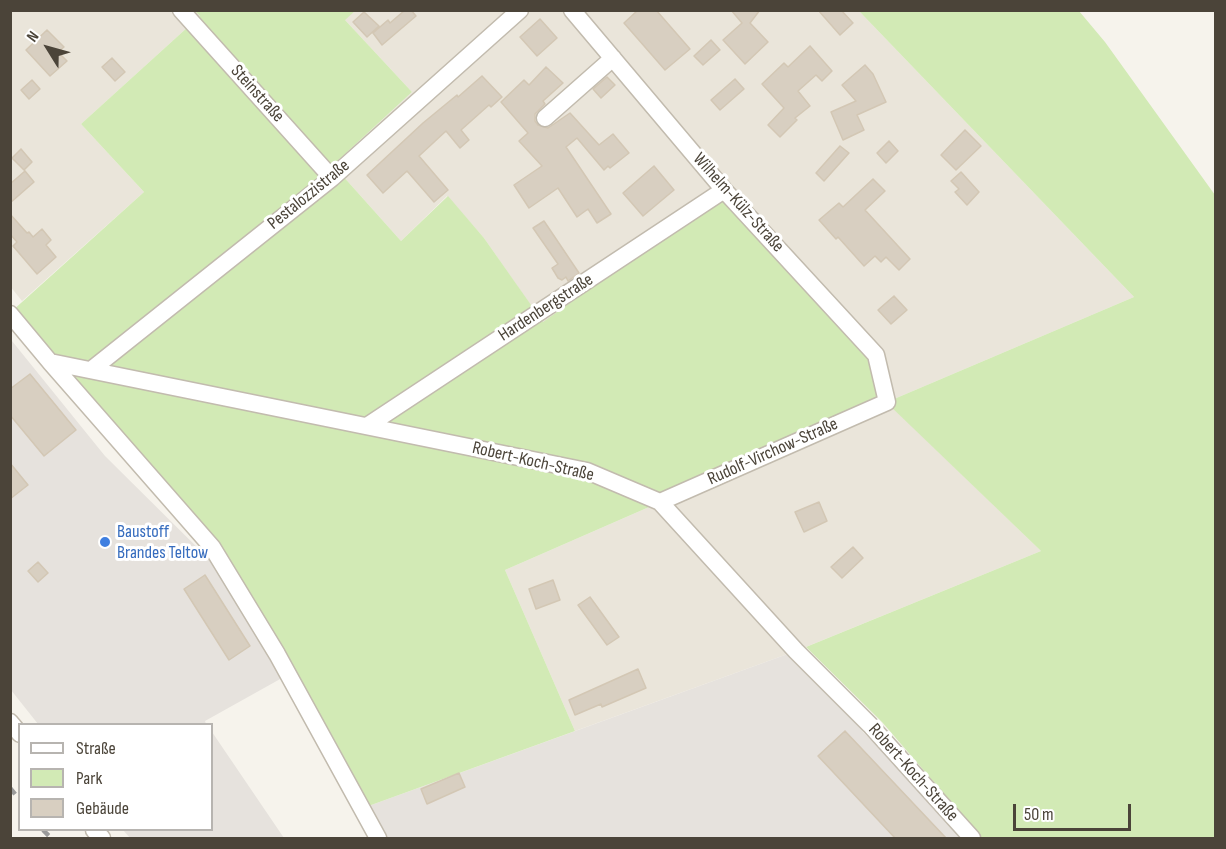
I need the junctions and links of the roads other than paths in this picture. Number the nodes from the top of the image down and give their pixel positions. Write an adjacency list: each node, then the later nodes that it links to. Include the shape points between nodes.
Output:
1 (181, 10): 6 (street, Steinstraße)
2 (520, 10): 6 (street, Pestalozzistraße)
3 (572, 10): 4 (street, Wilhelm-Külz-Straße)
4 (613, 58): 5 (street); 7 (street, Wilhelm-Külz-Straße)
5 (545, 118)
6 (332, 178): 10 (street, Pestalozzistraße)
7 (724, 190): 11 (street, Wilhelm-Külz-Straße, via 876,355); 12 (street, Hardenbergstraße)
8 (10, 314): 9 (street)
9 (50, 362): 10 (street, Robert-Koch-Straße); 14 (street, via 212,546 277,654)
10 (91, 370): 12 (street, Robert-Koch-Straße)
11 (887, 402): 13 (street, Rudolf-Virchow-Straße)
12 (367, 426): 13 (street, Robert-Koch-Straße, via 587,471)
13 (660, 502): 15 (street, Robert-Koch-Straße)
14 (378, 838)
15 (972, 838)

